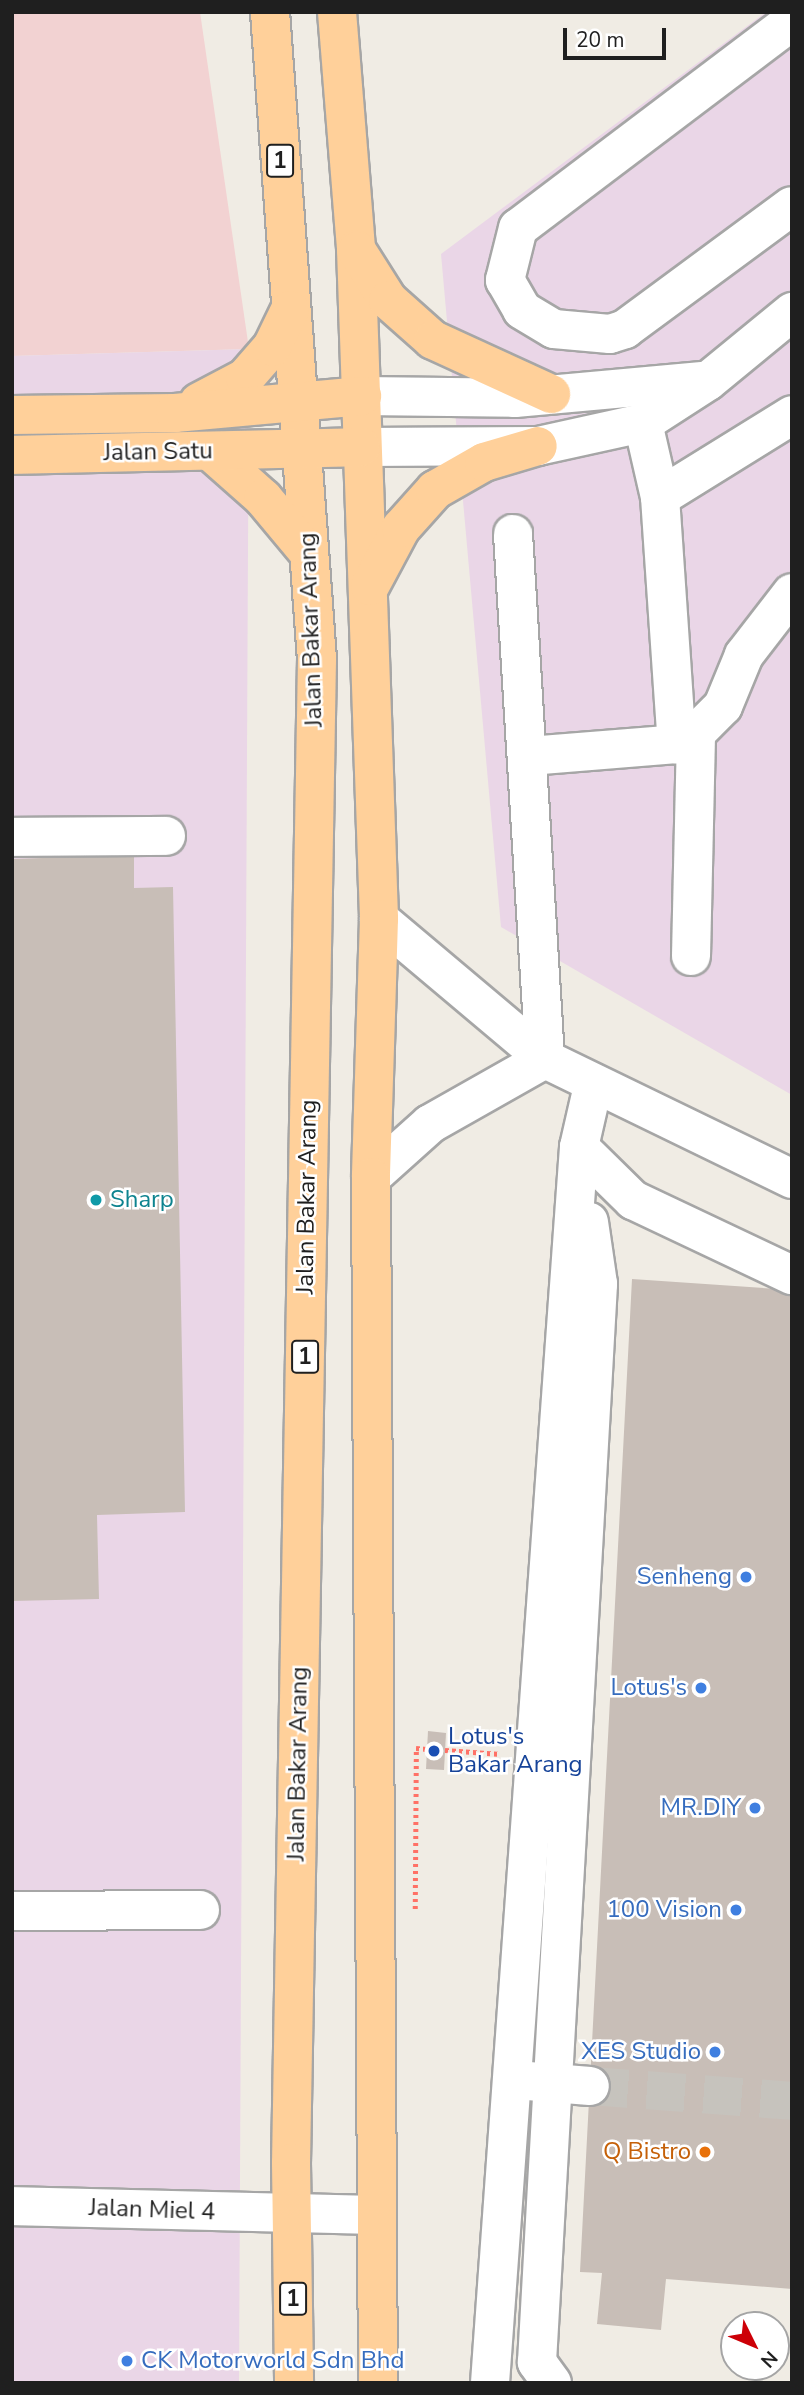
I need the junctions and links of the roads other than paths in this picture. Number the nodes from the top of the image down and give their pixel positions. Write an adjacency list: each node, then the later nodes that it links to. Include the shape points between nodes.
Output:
1 (270, 12): 6 (main road, Jalan Bakar Arang / 1)
2 (337, 12): 5 (main road)
3 (792, 20): 4 (street, via 518,228 505,280 522,310 554,329 610,334 625,329)
4 (792, 205)
5 (356, 249): 9 (main road, via 388,300 433,340); 10 (main road)
6 (290, 310): 11 (main road, Jalan Bakar Arang / 1); 12 (main road, via 272,348 245,378)
7 (792, 312): 8 (street)
8 (708, 380): 9 (street); 15 (street)
9 (551, 394): 10 (street)
10 (362, 396): 11 (main road, Jalan Satu); 17 (main road)
11 (298, 398): 12 (main road, Jalan Satu); 18 (main road, Jalan Bakar Arang / 1)
12 (175, 413): 13 (main road, Jalan Satu)
13 (12, 415)
14 (792, 415): 21 (street)
15 (643, 423): 16 (street); 21 (street)
16 (538, 446): 17 (street); 24 (main road, via 484,462 435,491 401,528)
17 (361, 447): 18 (main road, Jalan Satu); 24 (main road)
18 (304, 449): 19 (main road, Jalan Satu); 23 (main road, Jalan Bakar Arang / 1)
19 (210, 451): 20 (main road, Jalan Satu); 23 (main road, via 263,498)
20 (12, 455)
21 (660, 497): 26 (street)
22 (513, 534): 27 (street)
23 (308, 552): 45 (main road, Jalan Bakar Arang / 1, via 317,659)
24 (370, 586): 30 (main road)
25 (792, 593): 26 (street, via 744,654 723,706)
26 (686, 738): 27 (street); 31 (street)
27 (529, 756): 32 (street)
28 (166, 836): 29 (street)
29 (12, 837)
30 (379, 919): 32 (street); 35 (main road)
31 (691, 956)
32 (545, 1059): 33 (street); 35 (street, via 430,1124)
33 (593, 1086): 34 (street); 36 (street)
34 (579, 1147): 37 (street, via 632,1200); 38 (street)
35 (371, 1177): 46 (main road)
36 (792, 1179)
37 (792, 1275)
38 (557, 1701): 41 (street); 42 (street)
39 (200, 1910): 40 (street)
40 (12, 1911)
41 (512, 2080): 42 (street); 49 (street)
42 (553, 2083): 43 (street); 50 (street, via 537,2362)
43 (590, 2085)
44 (12, 2206): 45 (street, Jalan Miel 4)
45 (292, 2215): 46 (street, Jalan Miel 4); 47 (main road, Jalan Bakar Arang / 1)
46 (377, 2215): 48 (main road)
47 (294, 2383)
48 (378, 2383)
49 (490, 2383)
50 (552, 2383)

